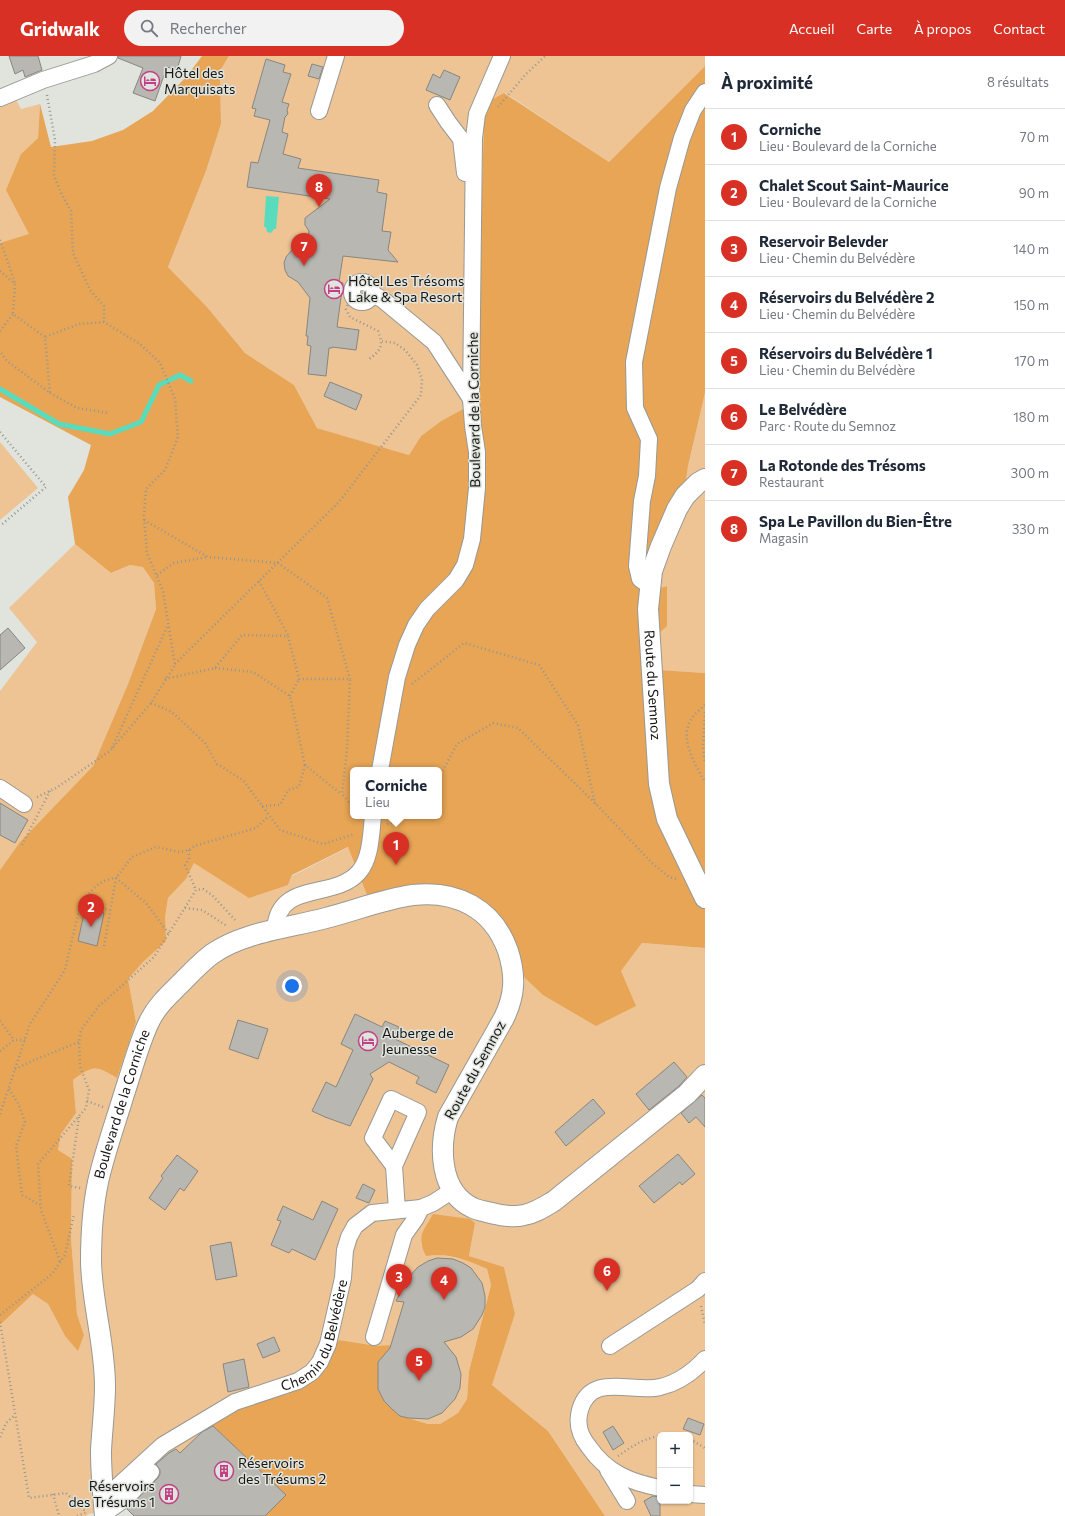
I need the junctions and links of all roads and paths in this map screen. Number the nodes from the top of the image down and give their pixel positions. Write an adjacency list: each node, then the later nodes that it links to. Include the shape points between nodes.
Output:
1 (109, 56): 7 (street, via 94,64 43,80)
2 (336, 56): 9 (street)
3 (500, 56): 10 (street, Boulevard de la Corniche, via 477,114)
4 (545, 56): 10 (path, via 500,105)
5 (46, 88): 17 (path, via 54,140 54,176 72,210 73,253 90,290 104,306)
6 (705, 92): 34 (street, via 693,110 682,138 668,188 634,362 635,408 648,439 637,566 640,579)
7 (0, 98)
8 (437, 105): 12 (street, via 461,139)
9 (319, 111)
10 (475, 126): 12 (street, Boulevard de la Corniche)
11 (0, 240): 14 (path)
12 (473, 260): 24 (street, Boulevard de la Corniche)
13 (0, 271): 14 (path)
14 (15, 284): 16 (path)
15 (352, 294): 20 (path, via 346,309 350,317 378,331); 24 (street, via 354,286 362,282 367,283 372,294 382,299 434,342)
16 (13, 314): 18 (path); 19 (path)
17 (104, 322): 19 (path, via 79,324); 28 (path, via 140,344 160,363 175,399 178,437 165,470 146,489)
18 (0, 331)
19 (45, 337): 23 (path)
20 (382, 341): 22 (path, via 378,352); 31 (path, via 395,343 409,355 422,379 422,395 339,502)
21 (0, 351): 23 (path, via 7,361)
22 (368, 360)
23 (50, 393): 25 (path, via 77,408)
24 (471, 399): 43 (street, Boulevard de la Corniche, via 477,452 477,488 472,538 467,558 456,580 416,624 406,645)
25 (109, 413)
26 (0, 432): 29 (path, via 46,487)
27 (705, 479): 34 (main road, Route du Semnoz, via 686,496 677,510 660,546)
28 (144, 520): 30 (path); 32 (path, via 147,553)
29 (0, 526)
30 (208, 557): 31 (path); 32 (path, via 174,563)
31 (278, 563): 33 (path); 41 (path, via 327,598)
32 (157, 576): 35 (path, via 164,591)
33 (259, 582): 36 (path); 37 (path)
34 (650, 586): 66 (main road, Route du Semnoz, via 649,643 659,784 666,819)
35 (169, 625): 37 (path); 47 (path)
36 (288, 636): 38 (path, via 242,635); 40 (path)
37 (175, 665): 39 (path)
38 (215, 668): 39 (path); 42 (path, via 253,672)
39 (165, 679): 44 (path)
40 (299, 679): 41 (path); 42 (path)
41 (350, 679): 55 (path)
42 (290, 696): 49 (path)
43 (393, 698): 50 (street, Boulevard de la Corniche); 58 (path, via 464,643 540,665 578,725)
44 (152, 703): 47 (path); 59 (path, via 172,712 205,743 217,764 243,780)
45 (705, 704): 52 (path, via 692,718 687,729 692,757)
46 (705, 712): 48 (path)
47 (110, 752): 54 (path)
48 (705, 763)
49 (305, 765): 55 (path); 59 (path, via 299,787 288,790 280,805)
50 (381, 767)
51 (442, 772): 58 (path, via 456,744 493,723 518,728)
52 (705, 782)
53 (0, 788): 57 (street)
54 (50, 790): 57 (path); 62 (path)
55 (342, 794): 56 (path)
56 (350, 803)
57 (24, 804)
58 (596, 804): 66 (path, via 652,863 669,877)
59 (262, 806): 60 (path)
60 (269, 816): 61 (path, via 280,830 323,844); 63 (path, via 256,828 194,846)
61 (373, 822): 70 (street, via 365,862 359,872 350,880 334,887 305,893 286,903 279,910)
62 (22, 844)
63 (189, 850): 64 (path, via 179,852 156,847 132,857); 65 (path, via 189,859 185,865)
64 (116, 878): 67 (path, via 109,878 96,885); 69 (path); 71 (path, via 146,903)
65 (196, 890): 68 (path); 68 (path, via 203,890 212,895 238,924 228,927 202,910)
66 (701, 890)
67 (82, 904): 69 (path); 75 (path, via 66,970 30,1024)
68 (185, 908): 71 (path)
69 (110, 910): 72 (path)
70 (275, 930): 84 (main road, Route du Semnoz, via 414,895 435,895 468,902 482,911 494,924 504,940 510,957 514,988 504,1018 448,1117 442,1148 443,1163); 110 (main road, Boulevard de la Corniche, via 247,938 213,954 193,970 161,1003 150,1018 140,1043 110,1140 98,1183 91,1260 105,1378)
71 (169, 934): 76 (path, via 154,957 98,1006 81,1030)
72 (104, 946)
73 (0, 1021): 74 (path)
74 (14, 1040): 75 (path); 77 (path)
75 (25, 1040): 78 (path)
76 (79, 1042): 78 (path); 82 (path, via 80,1066 89,1090 86,1108)
77 (0, 1052)
78 (15, 1070): 80 (path)
79 (705, 1075): 84 (main road, Route du Semnoz, via 687,1094 570,1190 539,1210 522,1216 496,1214 472,1207 460,1199)
80 (9, 1088): 81 (path); 86 (path, via 25,1122 16,1146 22,1195)
81 (0, 1114)
82 (79, 1116): 85 (path, via 69,1186 80,1188); 86 (path, via 38,1164)
83 (394, 1166): 89 (street)
84 (453, 1190): 87 (street, Chemin du Belvédère)
85 (78, 1195)
86 (41, 1205): 90 (path)
87 (421, 1208): 89 (street, Chemin du Belvédère); 94 (street, via 404,1235)
88 (75, 1210): 90 (path, via 65,1255)
89 (397, 1210): 110 (street, Chemin du Belvédère, via 372,1213 355,1226 349,1237 345,1250 343,1278 328,1344 312,1372 298,1381 235,1402 163,1445)
90 (60, 1261): 92 (path, via 52,1274)
91 (705, 1281): 95 (street, via 698,1289)
92 (0, 1315)
93 (0, 1322): 97 (path)
94 (374, 1337)
95 (610, 1346)
96 (705, 1359): 102 (street, via 687,1376 672,1384 658,1388 611,1386 599,1389 588,1396 579,1414 580,1433)
97 (15, 1415): 99 (path, via 6,1423); 105 (path, via 29,1498)
98 (657, 1436): 102 (path, via 640,1442)
99 (0, 1437)
100 (693, 1441): 101 (path)
101 (705, 1448)
102 (605, 1466): 104 (street, via 621,1476); 108 (street)
103 (151, 1472): 110 (street, via 126,1498)
104 (657, 1487)
105 (53, 1494): 109 (path, via 66,1493); 111 (path)
106 (693, 1494): 107 (street)
107 (705, 1495)
108 (627, 1501)
109 (84, 1508)
110 (100, 1510): 112 (path)
111 (59, 1516)
112 (77, 1516)

